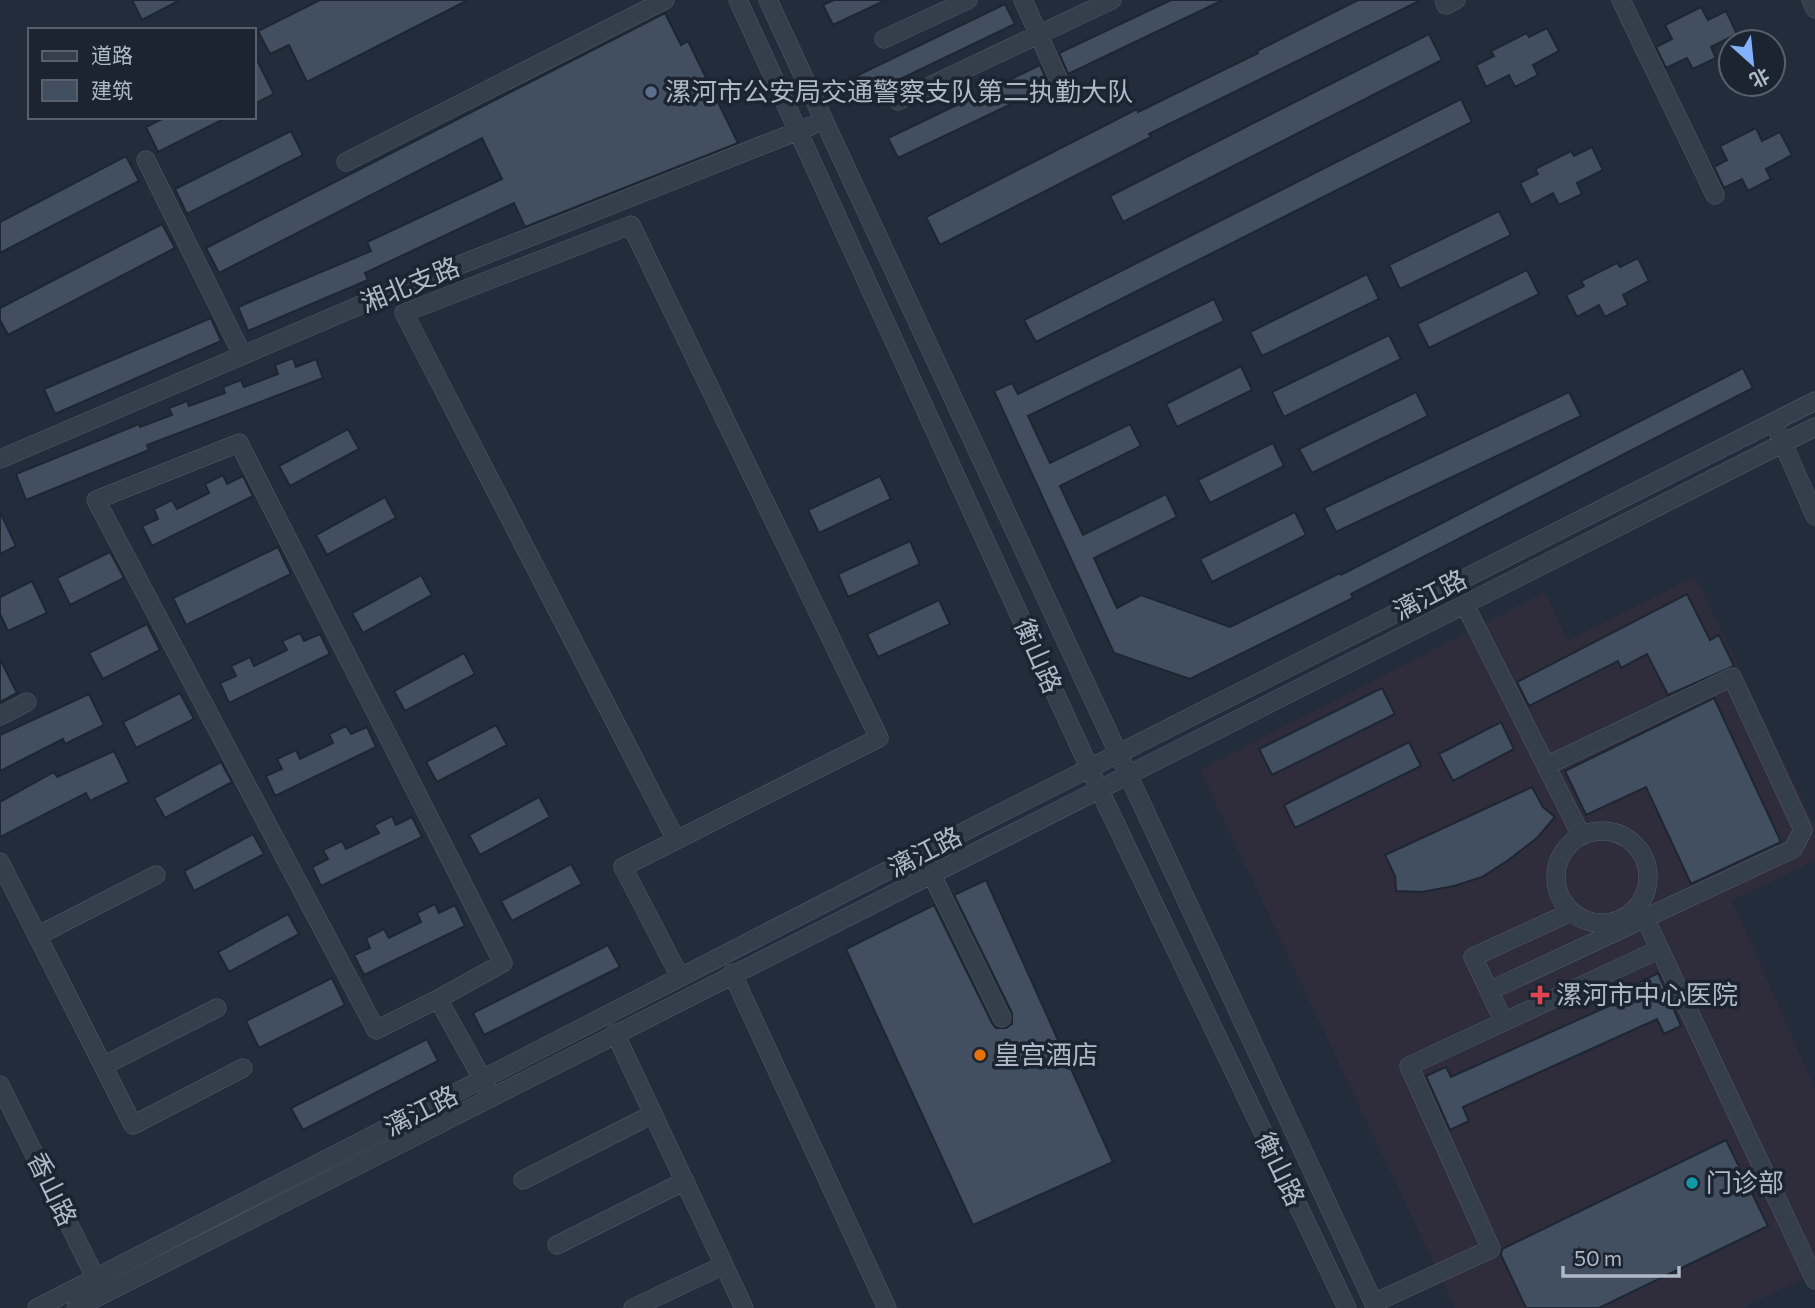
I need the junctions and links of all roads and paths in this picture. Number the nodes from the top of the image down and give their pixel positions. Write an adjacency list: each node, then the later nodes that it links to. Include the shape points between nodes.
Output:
1 (665, 0): 19 (street)
2 (737, 0): 17 (street, 衡山路)
3 (768, 0): 16 (street, 衡山路)
4 (968, 0): 13 (street)
5 (1023, 0): 12 (street)
6 (1112, 0): 12 (street)
7 (1444, 0): 8 (street, via 1446,5)
8 (1456, 0)
9 (1621, 0): 20 (street)
10 (1811, 0): 11 (street)
11 (1815, 9)
12 (1039, 35): 14 (street); 15 (street)
13 (884, 39)
14 (1062, 87)
15 (898, 102)
16 (824, 120): 17 (street, 湘北支路); 31 (street, 衡山路)
17 (800, 131): 21 (street, 湘北支路); 33 (street, 衡山路)
18 (145, 160): 21 (street)
19 (346, 162)
20 (1716, 195)
21 (242, 354): 26 (street, 湘北支路)
22 (1815, 401): 23 (street, 漓江路)
23 (1773, 422): 25 (street); 31 (street, 漓江路)
24 (1815, 427): 25 (street, 漓江路)
25 (1783, 443): 27 (street); 28 (street, 漓江路)
26 (0, 459)
27 (1815, 516)
28 (1465, 605): 32 (street); 34 (street, 漓江路)
29 (27, 702): 30 (street)
30 (0, 716)
31 (1116, 754): 33 (street, 漓江路); 34 (street, 衡山路)
32 (1546, 766): 36 (street); 43 (street, via 1732,677 1803,830 1793,849)
33 (1089, 768): 35 (street, 衡山路); 38 (street, 漓江路)
34 (1127, 775): 35 (street, 漓江路); 66 (street, 衡山路)
35 (1099, 789): 40 (street, 漓江路); 72 (street, 衡山路)
36 (1581, 835): 42 (street, via 1568,844 1555,871 1556,886); 43 (street, via 1611,831 1638,847 1648,875)
37 (676, 840): 37 (street, via 879,737 631,225 404,313); 47 (street, via 623,867)
38 (922, 853): 40 (street); 47 (street, 漓江路)
39 (1, 868): 44 (street)
40 (931, 873): 46 (street, 漓江路); 51 (street)
41 (156, 875): 44 (street)
42 (1571, 912): 43 (street, via 1584,920 1614,922); 48 (street, via 1473,957)
43 (1642, 912): 45 (street); 48 (street)
44 (37, 936): 54 (street)
45 (1660, 949): 52 (street); 64 (street)
46 (733, 973): 53 (street, 漓江路); 71 (street)
47 (680, 977): 56 (street, 漓江路)
48 (1489, 991): 52 (street)
49 (438, 999): 49 (street, via 503,963 239,443 96,500 376,1030); 56 (street)
50 (217, 1008): 54 (street)
51 (1002, 1018)
52 (1504, 1022): 66 (street, via 1409,1066 1491,1249)
53 (615, 1032): 58 (street, 漓江路); 59 (street)
54 (103, 1066): 55 (street, via 133,1125)
55 (243, 1068)
56 (482, 1079): 58 (street); 65 (street, 漓江路)
57 (0, 1085): 65 (street, 香山路)
58 (491, 1095): 65 (street, 漓江路)
59 (653, 1114): 60 (street); 61 (street)
60 (523, 1180)
61 (685, 1181): 62 (street); 63 (street)
62 (557, 1245)
63 (724, 1265): 69 (street); 70 (street)
64 (1815, 1280)
65 (100, 1286): 67 (street, 漓江路); 68 (street, 漓江路)
66 (1375, 1306)
67 (37, 1308)
68 (76, 1308)
69 (633, 1308)
70 (744, 1308)
71 (887, 1308)
72 (1347, 1308)

